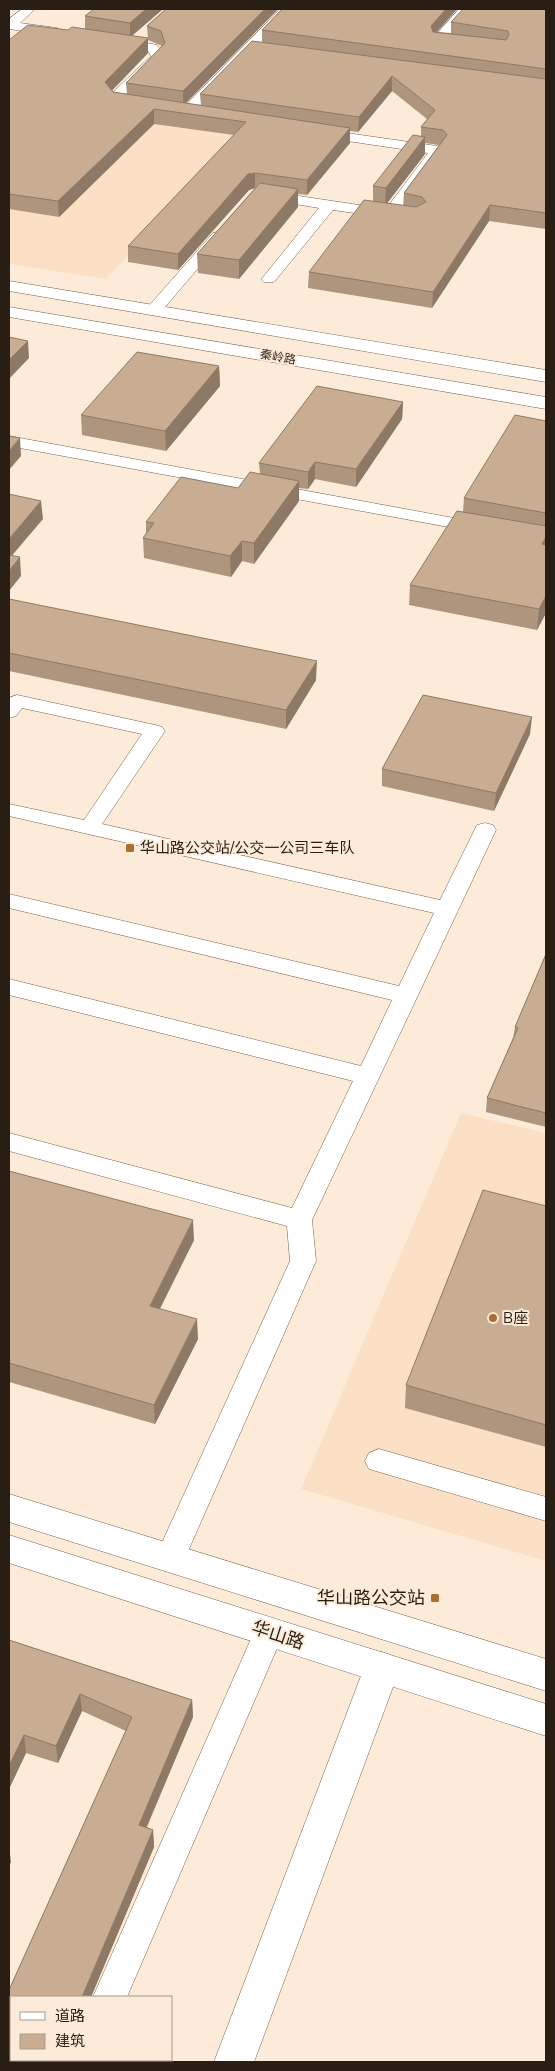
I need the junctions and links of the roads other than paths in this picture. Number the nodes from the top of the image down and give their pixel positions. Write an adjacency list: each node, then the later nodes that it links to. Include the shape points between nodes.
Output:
1 (29, 9): 4 (lane)
2 (287, 9): 8 (lane)
3 (465, 9): 7 (lane, via 438,41)
4 (9, 25): 5 (lane)
5 (66, 34)
6 (104, 39): 10 (lane, via 155,49 158,56 114,98 119,102)
7 (473, 46)
8 (248, 49): 9 (lane); 11 (lane, via 181,112)
9 (267, 52)
10 (148, 107)
11 (205, 116)
12 (310, 131): 15 (lane, via 437,150)
13 (249, 201): 14 (lane, via 255,194)
14 (329, 204): 15 (lane); 18 (lane)
15 (390, 214): 16 (lane)
16 (407, 216)
17 (230, 223): 20 (lane)
18 (269, 279)
19 (9, 286): 20 (main road, 秦岭路)
20 (154, 310): 22 (main road, 秦岭路)
21 (9, 312): 23 (main road, 秦岭路)
22 (546, 376)
23 (546, 403)
24 (9, 441): 25 (lane)
25 (546, 540)
26 (9, 712): 28 (lane, via 17,701 155,731)
27 (9, 810): 28 (lane)
28 (89, 828): 31 (lane)
29 (485, 830): 31 (lane)
30 (9, 901): 33 (lane)
31 (447, 910): 33 (lane)
32 (9, 987): 34 (lane)
33 (406, 995): 34 (lane)
34 (368, 1076): 36 (lane)
35 (9, 1142): 36 (lane)
36 (299, 1220): 41 (lane, via 303,1260)
37 (379, 1461): 39 (lane)
38 (9, 1508): 41 (main road)
39 (546, 1509)
40 (9, 1549): 42 (main road, 华山路)
41 (170, 1558): 44 (main road)
42 (268, 1632): 43 (main road, 华山路); 46 (lane)
43 (382, 1668): 45 (main road, 华山路); 47 (main road)
44 (546, 1675)
45 (546, 1720)
46 (110, 1996)
47 (234, 2062)

